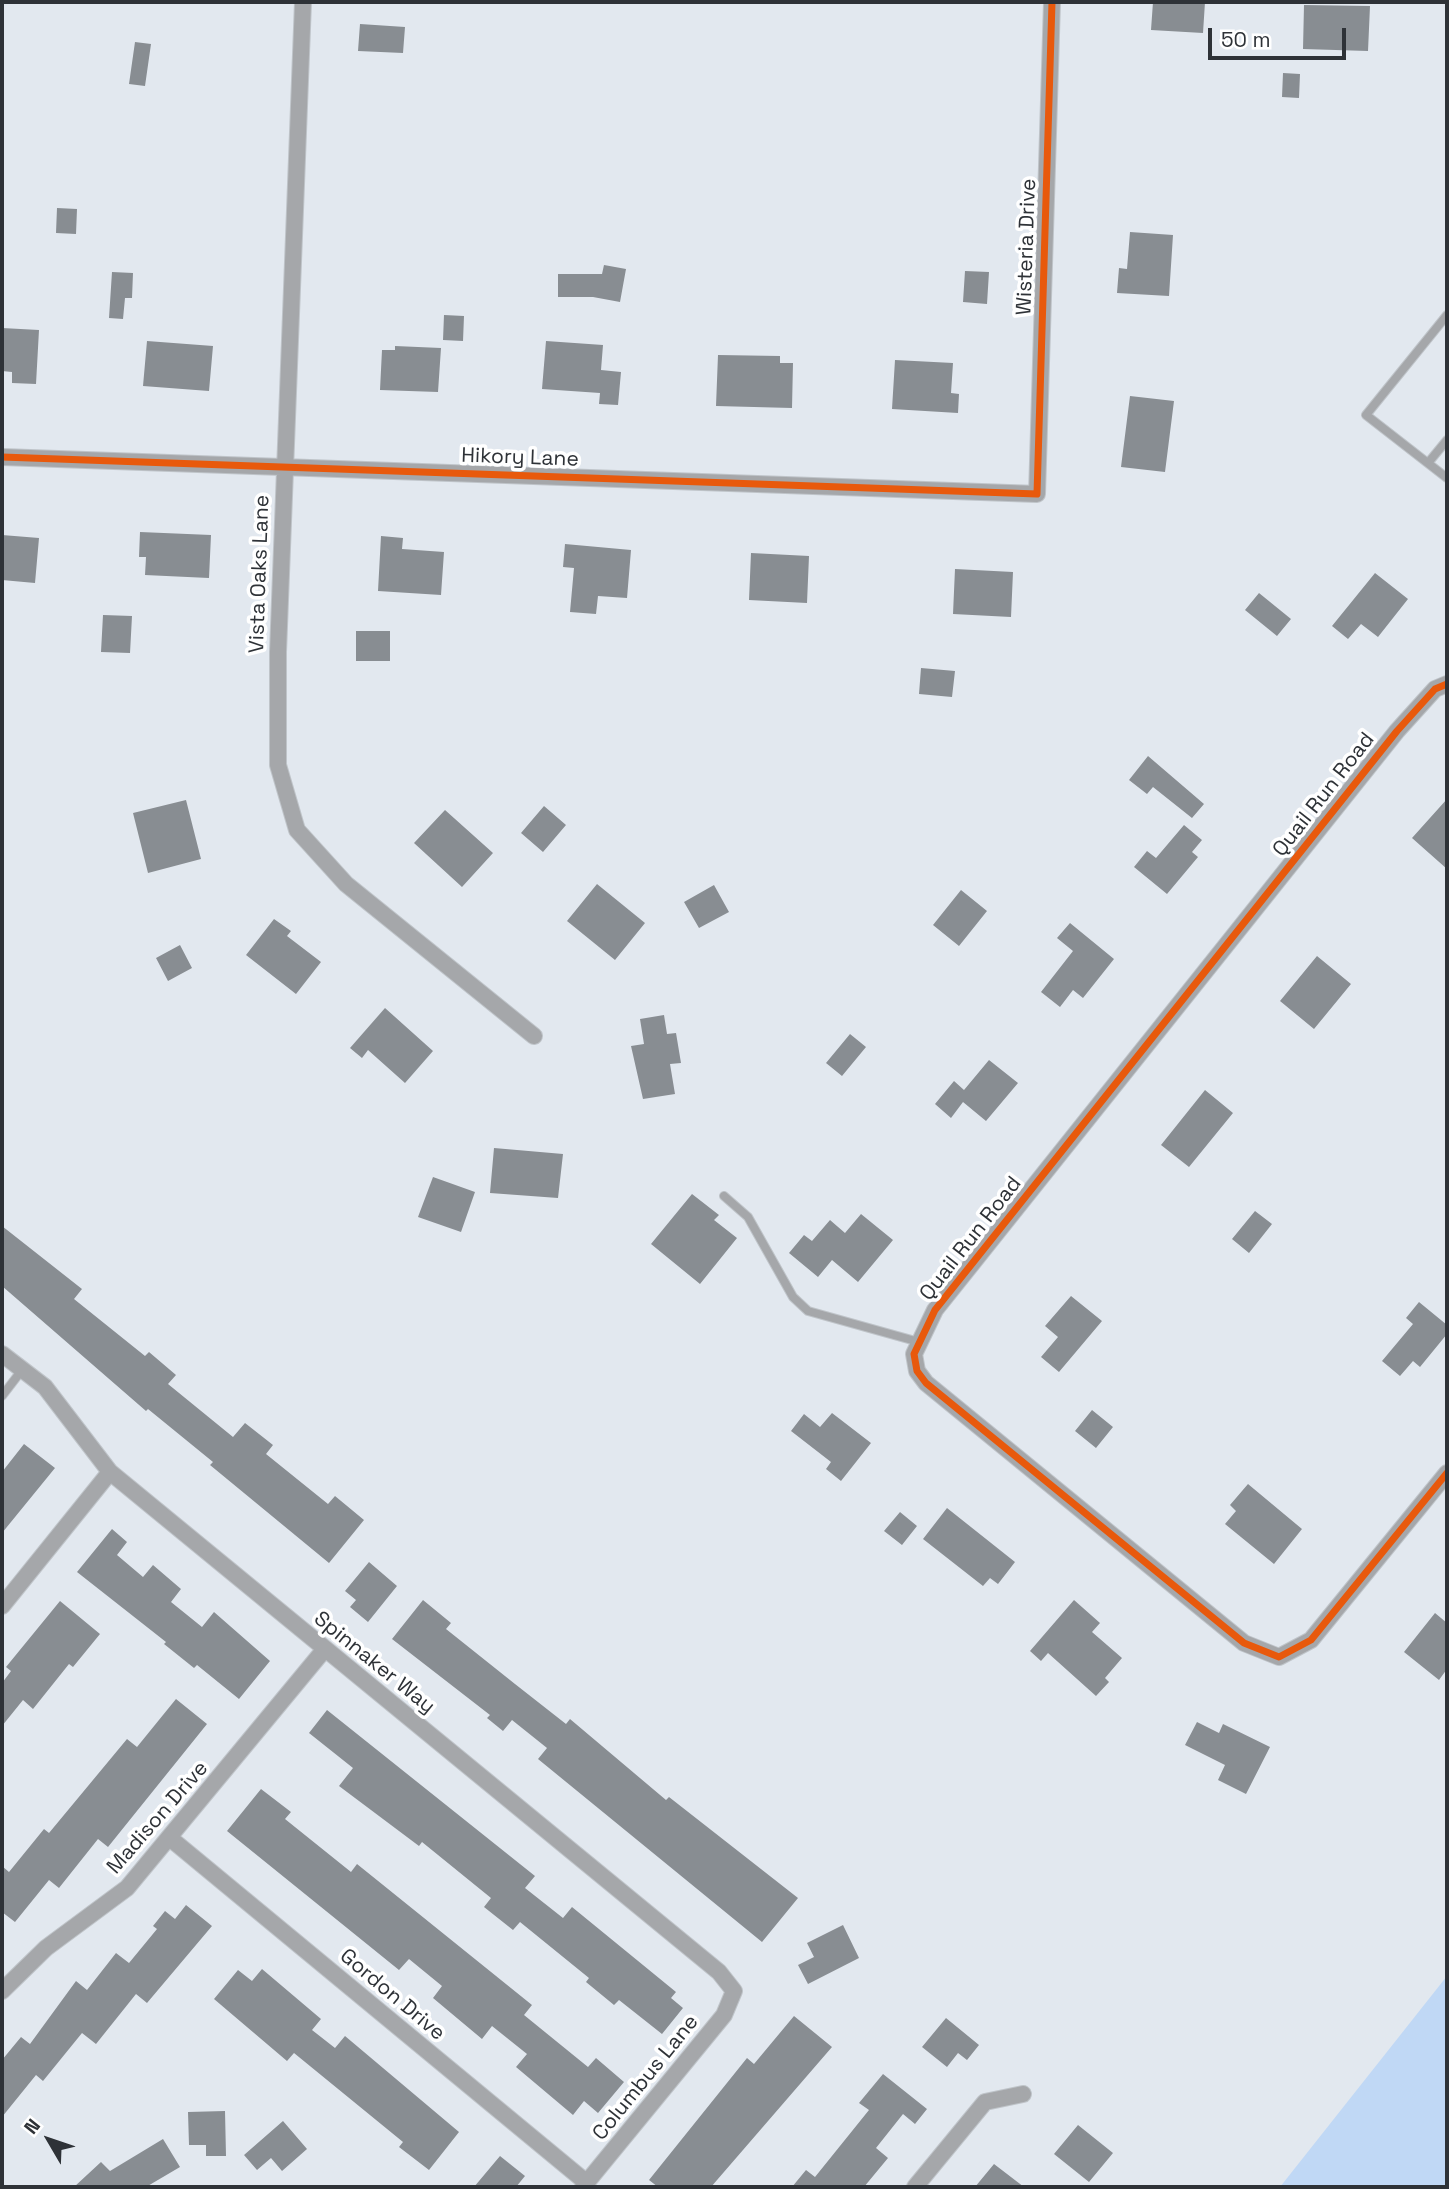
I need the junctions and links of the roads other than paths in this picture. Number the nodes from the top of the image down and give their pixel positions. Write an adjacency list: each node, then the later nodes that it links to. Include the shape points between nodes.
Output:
1 (303, 2): 7 (street, Vista Oaks Lane)
2 (1052, 2): 9 (street, Wisteria Drive)
3 (1447, 315): 6 (lane, via 1367,415)
4 (1447, 440): 6 (lane)
5 (2, 457): 7 (street, Hikory Lane)
6 (1428, 463): 8 (lane)
7 (285, 467): 9 (street, Hikory Lane); 11 (street, Vista Oaks Lane, via 278,765 297,830 346,884)
8 (1447, 478)
9 (1037, 494)
10 (1447, 684): 13 (street, Quail Run Road, via 1435,689 1397,731 935,1310)
11 (534, 1036)
12 (723, 1196): 13 (lane, via 748,1217 793,1297 808,1311)
13 (919, 1342): 18 (street, Quail Run Road, via 914,1354 917,1371 926,1383 1244,1643 1266,1654 1279,1657 1311,1640)
14 (2, 1354): 15 (street, Spinnaker Way)
15 (22, 1370): 16 (lane); 17 (street, Spinnaker Way, via 44,1387)
16 (2, 1396)
17 (110, 1472): 19 (street); 20 (street, Spinnaker Way)
18 (1447, 1473)
19 (2, 1606)
20 (324, 1650): 21 (street, Madison Drive); 23 (street, Spinnaker Way, via 719,1972)
21 (170, 1839): 22 (street, Madison Drive, via 128,1888 46,1948); 25 (street, Gordon Drive)
22 (2, 1990)
23 (734, 1991): 25 (street, Columbus Lane, via 724,2015)
24 (1023, 2094): 26 (street, via 985,2102)
25 (585, 2185)
26 (915, 2187)

